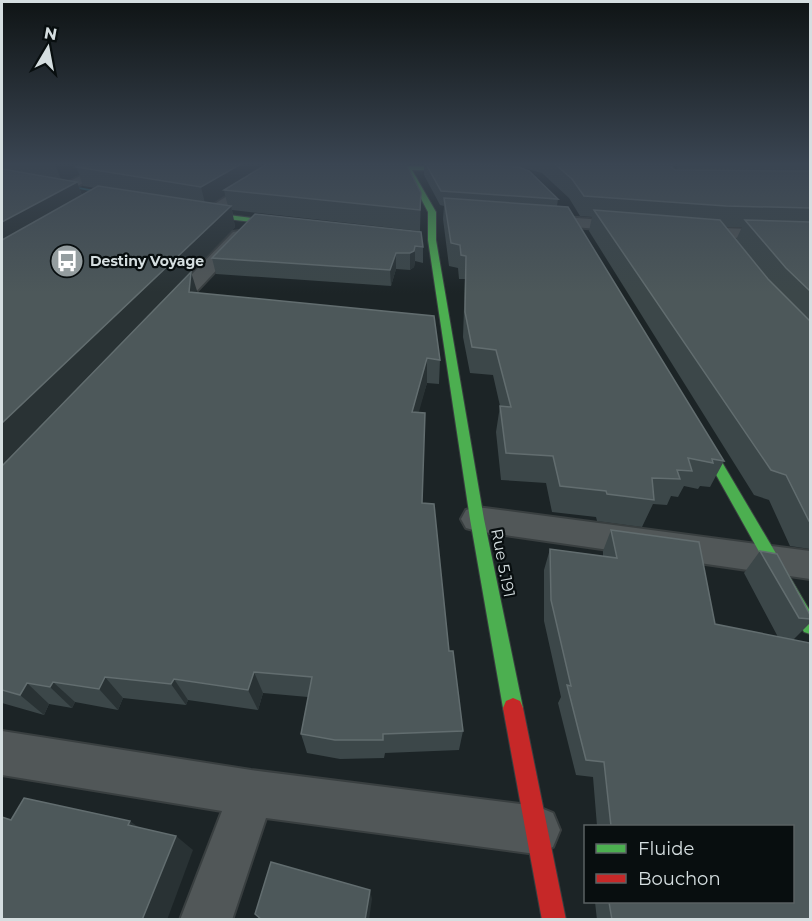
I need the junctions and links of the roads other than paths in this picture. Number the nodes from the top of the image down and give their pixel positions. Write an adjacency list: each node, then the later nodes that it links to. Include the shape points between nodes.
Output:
1 (218, 207): 5 (street)
2 (435, 207): 15 (street, Rue 5.191, via 438,212)
3 (563, 207): 8 (street)
4 (171, 209): 5 (street)
5 (205, 215): 7 (street)
6 (526, 219): 8 (street)
7 (253, 221): 9 (street); 18 (street)
8 (573, 222): 10 (street); 16 (street)
9 (311, 227)
10 (640, 228)
11 (674, 230): 12 (street)
12 (718, 234): 13 (street); 17 (street)
13 (810, 236)
14 (415, 237): 15 (street)
15 (432, 240): 20 (street, Rue 5.191)
16 (585, 243)
17 (732, 252)
18 (155, 324)
19 (688, 416): 21 (street)
20 (477, 519): 21 (street); 26 (street, Rue 5.191)
21 (773, 559): 22 (street); 23 (street)
22 (810, 566)
23 (810, 626)
24 (2, 753): 25 (street)
25 (250, 793): 26 (street); 27 (street)
26 (536, 830): 28 (street, Rue 5.191)
27 (206, 920)
28 (554, 920)

